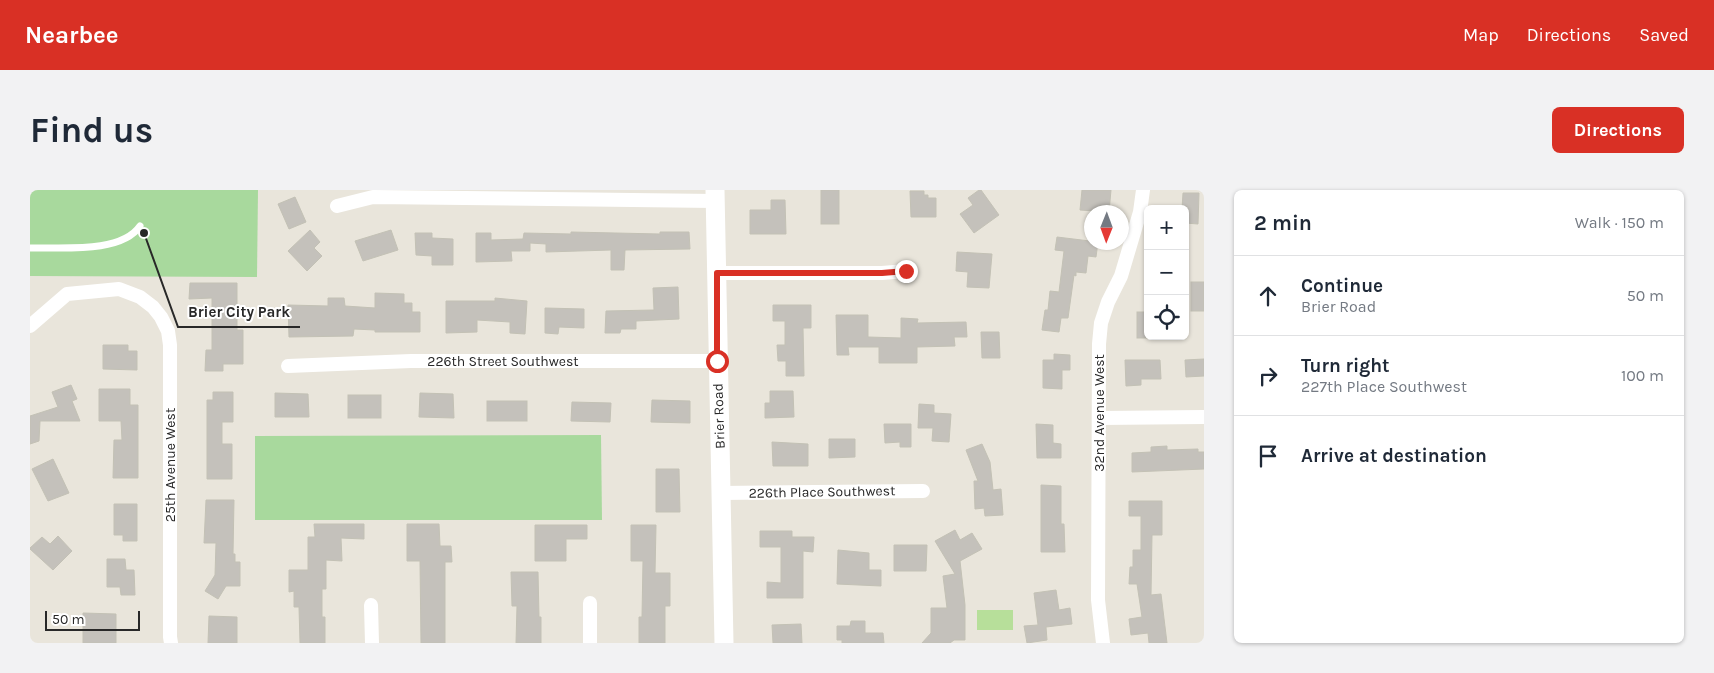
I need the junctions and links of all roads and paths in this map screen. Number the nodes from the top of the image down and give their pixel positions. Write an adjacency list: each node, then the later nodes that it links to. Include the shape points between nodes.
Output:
1 (1143, 190): 12 (street, 32nd Avenue West, via 1140,212 1121,276 1101,323)
2 (715, 195): 3 (street, via 373,197); 7 (main road, Brier Road)
3 (337, 206)
4 (140, 226): 5 (lane, via 135,234 105,244 80,248)
5 (30, 248)
6 (906, 271): 7 (street)
7 (717, 273): 9 (main road, Brier Road)
8 (30, 326): 17 (street, 25th Avenue West, via 67,294 119,289 140,297 152,307 168,331)
9 (717, 361): 10 (street, 226th Street Southwest, via 411,361); 14 (main road, Brier Road)
10 (288, 366)
11 (1204, 417): 12 (street)
12 (1100, 418): 21 (street, 32nd Avenue West, via 1098,600)
13 (923, 491): 14 (street, 226th Place Southwest)
14 (722, 493): 20 (main road, Brier Road)
15 (590, 603): 19 (street)
16 (371, 604): 18 (street)
17 (172, 643)
18 (372, 643)
19 (590, 643)
20 (724, 643)
21 (1103, 643)

